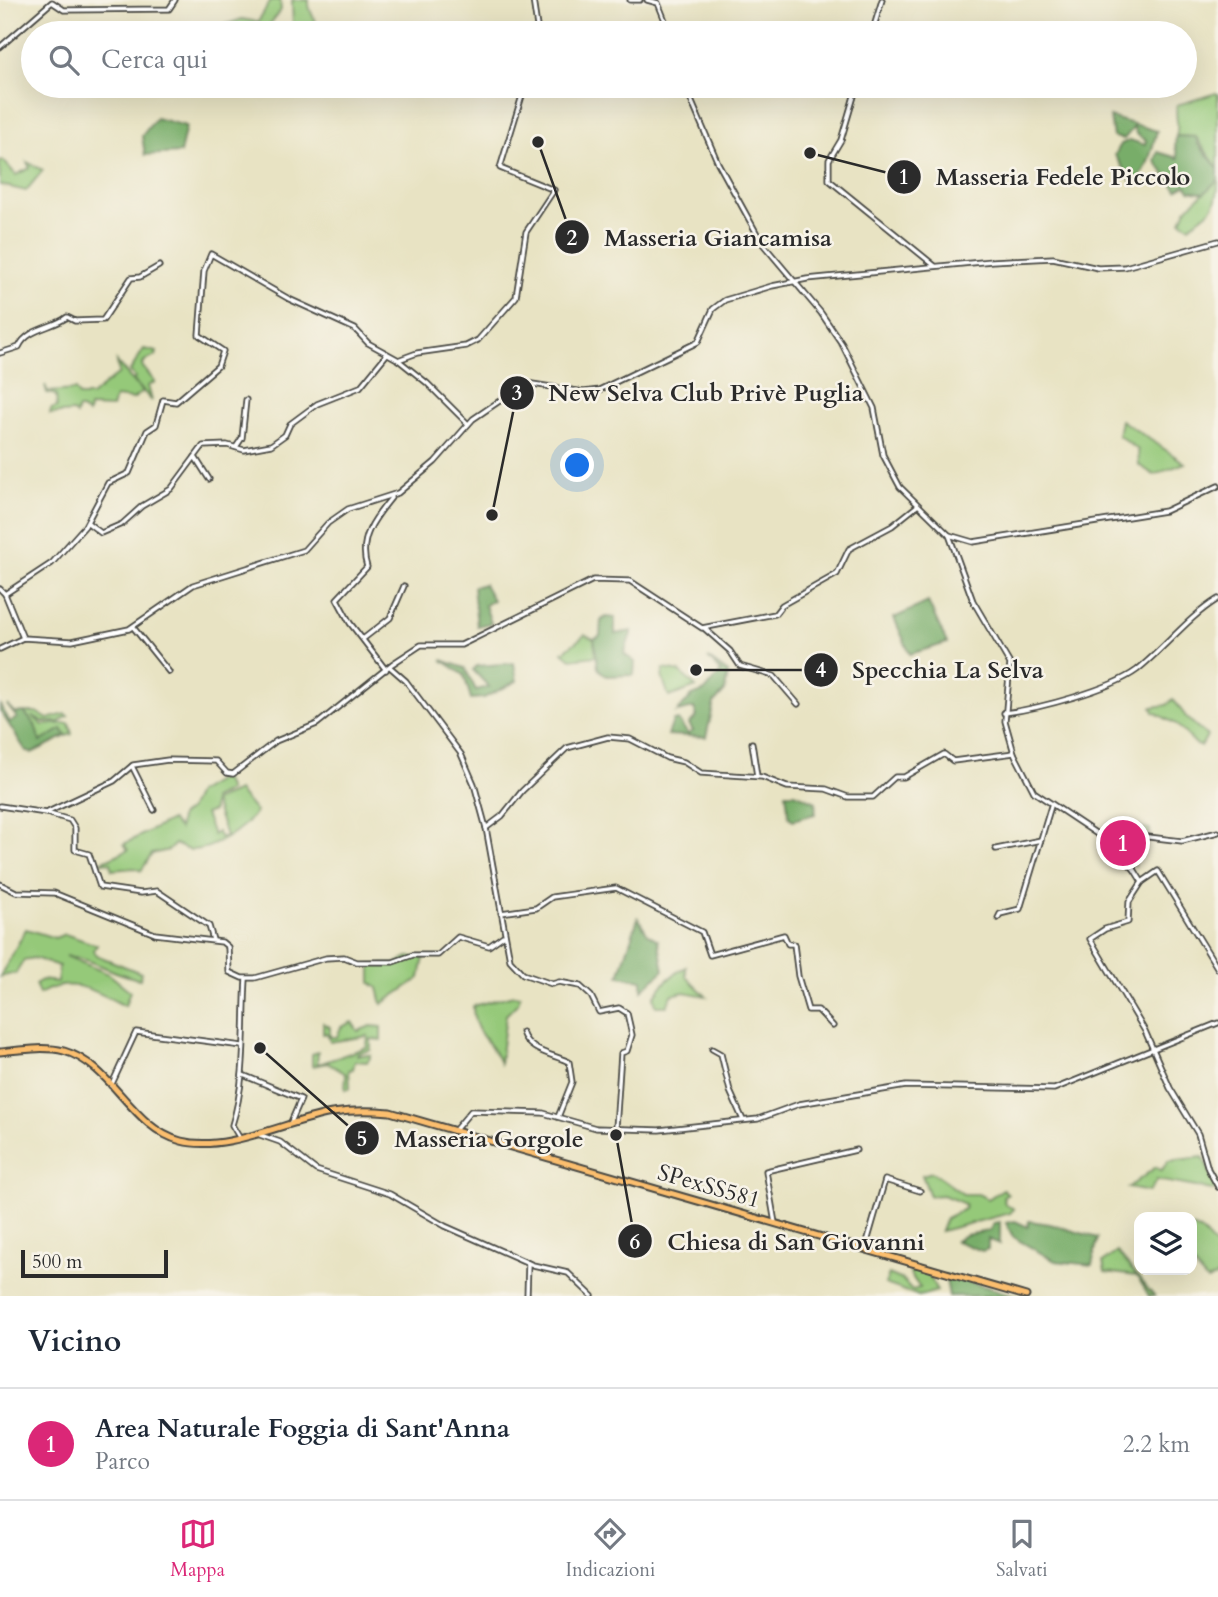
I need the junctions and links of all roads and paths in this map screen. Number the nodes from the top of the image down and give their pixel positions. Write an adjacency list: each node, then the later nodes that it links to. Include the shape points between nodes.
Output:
1 (174, 0): 7 (street, via 169,9 64,10 52,2)
2 (533, 0): 8 (street)
3 (630, 0): 4 (street)
4 (640, 0)
5 (647, 0): 9 (street, via 658,3)
6 (882, 0): 10 (street)
7 (30, 21)
8 (536, 21)
9 (665, 21)
10 (876, 21)
11 (21, 29): 12 (street)
12 (0, 47)
13 (521, 98): 22 (street, via 500,168 554,190 526,232 516,297 475,343)
14 (690, 98): 19 (street, via 718,163 762,243)
15 (853, 98): 18 (street, via 830,160 829,180)
16 (1218, 241): 18 (street, via 1125,267 1090,267 1054,258)
17 (159, 265): 20 (street, via 131,278 103,320 67,317 39,329 19,347)
18 (935, 267): 19 (street)
19 (796, 281): 24 (street, via 725,300 713,309 698,342 598,390 527,383); 30 (street, via 842,344 874,408 883,455 900,487)
20 (0, 353)
21 (387, 354): 22 (street); 25 (street, via 360,387 317,404 271,445); 31 (street, via 355,329 289,299 211,254 202,282 199,335 223,351 219,363 177,402 163,400 156,425 147,431 133,465 128,473 108,483)
22 (398, 360): 24 (street)
23 (246, 400): 25 (street, via 242,438)
24 (468, 424): 29 (street, via 435,462)
25 (236, 447): 26 (street, via 203,446)
26 (195, 457): 27 (street); 31 (street, via 177,484 122,524 101,533)
27 (209, 479)
28 (1218, 486): 32 (street, via 1165,510 973,541)
29 (392, 496): 37 (street, via 348,509 299,553 185,589); 40 (street, via 372,520 363,545 368,567 337,596)
30 (917, 506): 32 (street); 38 (street, via 892,526 849,549 837,574 782,604 775,614)
31 (87, 523): 35 (street, via 47,568)
32 (949, 535): 45 (street, via 973,601 1010,664)
33 (404, 586): 40 (street, via 390,618)
34 (0, 589): 35 (street)
35 (5, 594): 39 (street)
36 (1218, 599): 45 (street, via 1131,673 1039,707)
37 (134, 627): 39 (street, via 72,642); 43 (street)
38 (703, 628): 42 (street, via 630,581 601,578 461,645 421,645); 44 (street, via 740,666 774,676)
39 (23, 638): 41 (street)
40 (363, 639): 42 (street)
41 (0, 649)
42 (388, 669): 48 (street, via 317,724 276,741 233,774 216,761 168,760); 54 (street, via 406,681 463,758)
43 (169, 672)
44 (798, 704)
45 (1004, 713): 47 (street)
46 (752, 743): 49 (street)
47 (1014, 753): 49 (street, via 953,761 944,754 864,798 826,789 802,790); 51 (street, via 1034,792)
48 (132, 766): 52 (street); 53 (street, via 114,781)
49 (757, 776): 54 (street, via 701,773 630,739 608,737 567,748)
50 (0, 806): 53 (street)
51 (1051, 806): 56 (street); 58 (street, via 1104,838)
52 (154, 810)
53 (46, 813): 64 (street, via 70,820 75,828 75,850 89,854 100,887 157,891 209,926)
54 (486, 828): 61 (street)
55 (1218, 832): 58 (street, via 1182,841 1140,836)
56 (1041, 840): 57 (street); 62 (street, via 1020,909)
57 (996, 849)
58 (1134, 869): 59 (street)
59 (1142, 882): 65 (street, via 1158,871); 72 (street, via 1129,902 1128,922 1090,939)
60 (0, 884): 64 (street, via 16,892 54,893 155,933)
61 (501, 913): 63 (street); 68 (street, via 536,908 552,897 617,888 693,925 702,932 710,955 784,935 788,944 794,944 808,1010 818,1010)
62 (998, 918)
63 (503, 936): 66 (street, via 489,946 458,937 438,955 413,955 393,962 326,958); 79 (street, via 510,960 523,974 552,984 580,986 599,1012 619,1008 627,1013 631,1043 628,1051 621,1053)
64 (213, 940): 66 (street, via 228,945 229,972)
65 (1218, 969)
66 (246, 978): 70 (street)
67 (1218, 1023): 72 (street)
68 (834, 1026)
69 (522, 1032): 76 (street, via 526,1041 544,1054 569,1062 572,1082)
70 (242, 1046): 74 (street); 75 (street, via 136,1032)
71 (712, 1049): 77 (street, via 722,1054 730,1091)
72 (1153, 1049): 77 (street, via 1054,1089 906,1086 799,1104 768,1117); 84 (street, via 1198,1134)
73 (0, 1052): 75 (main road, SPexSS581, via 64,1051 86,1061)
74 (243, 1075): 78 (street, via 301,1099); 82 (street, via 232,1125)
75 (111, 1086): 82 (main road, SPexSS581, via 143,1119 172,1139 201,1144)
76 (558, 1117): 79 (street, via 596,1128); 80 (street, via 543,1112 471,1111)
77 (743, 1119): 79 (street, via 670,1130)
78 (290, 1124): 80 (main road, SPexSS581, via 330,1114 373,1111); 81 (main road, SPexSS581)
79 (617, 1128)
80 (455, 1130): 86 (main road, SPexSS581)
81 (254, 1133): 82 (main road, SPexSS581); 88 (street, via 280,1142 310,1168 390,1194 414,1211)
82 (239, 1137)
83 (856, 1150): 86 (street, via 766,1171)
84 (1218, 1187)
85 (920, 1191): 87 (street, via 885,1180)
86 (775, 1223): 87 (main road, SPexSS581)
87 (865, 1250): 91 (main road, SPexSS581)
88 (528, 1262): 89 (street); 90 (street, via 568,1273)
89 (527, 1296)
90 (592, 1296)
91 (1026, 1296)

